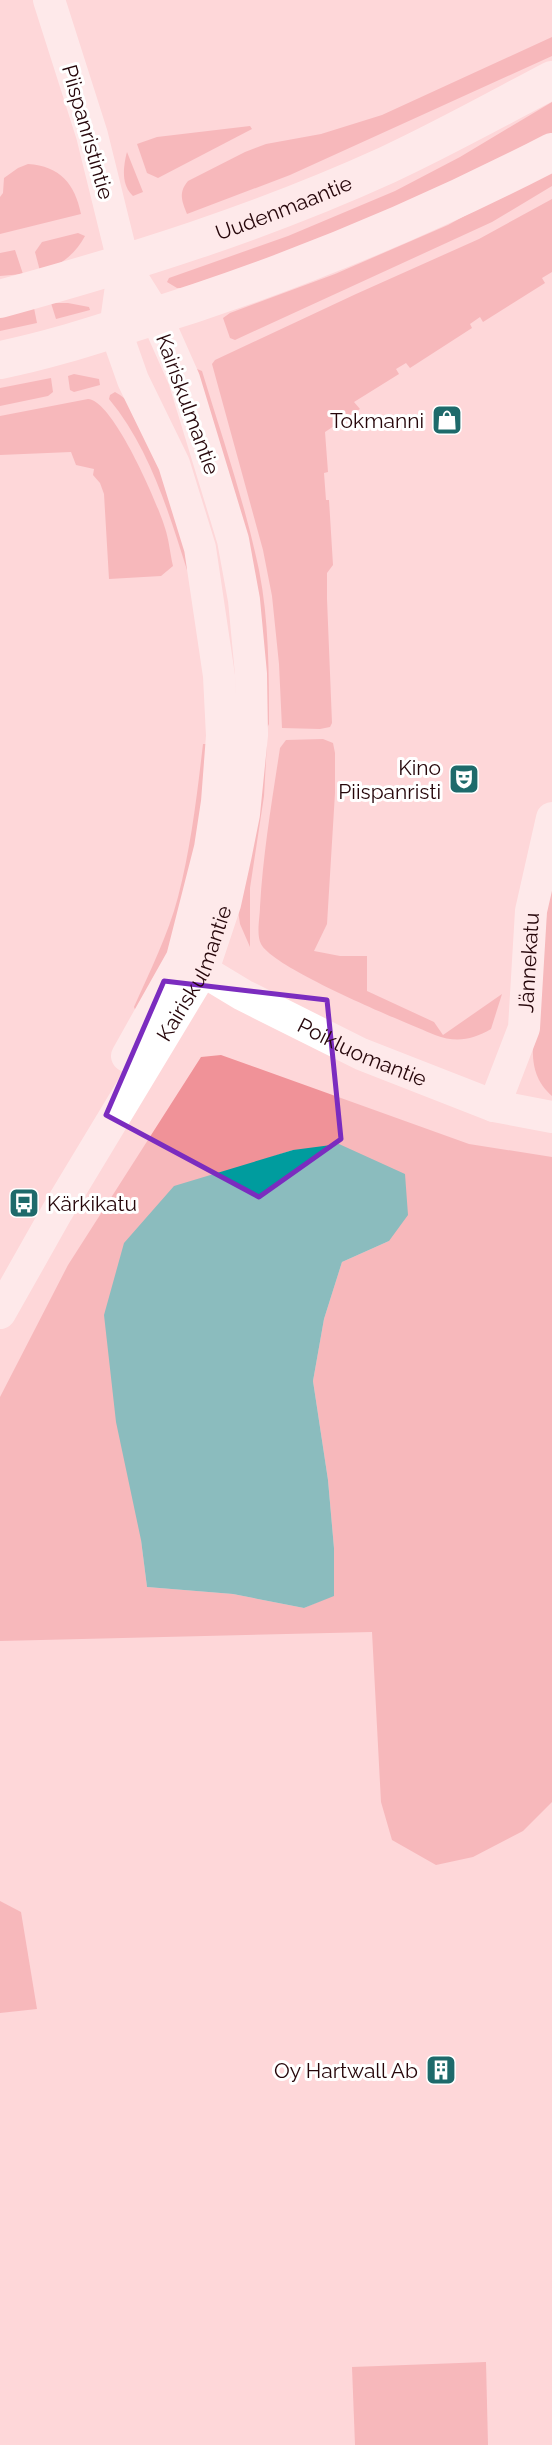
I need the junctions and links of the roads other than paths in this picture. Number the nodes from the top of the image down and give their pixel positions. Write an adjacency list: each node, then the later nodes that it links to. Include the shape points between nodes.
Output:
1 (49, 0): 4 (street, Piispanristintie, via 92,135)
2 (552, 80): 4 (main road, Uudenmaantie, via 387,165)
3 (552, 152): 6 (main road, via 376,236 266,280)
4 (124, 265): 5 (main road, Uudenmaantie); 6 (street, Kairiskulmantie); 7 (street, Kairiskulmantie)
5 (0, 299)
6 (156, 316): 7 (main road); 10 (street, Kairiskulmantie, via 184,379 233,540 251,674 252,735 244,814 225,904)
7 (115, 329): 8 (main road); 10 (street, Kairiskulmantie, via 133,380 174,464 200,548 219,676 222,736 217,802)
8 (0, 360)
9 (552, 818): 11 (street, Jännekatu, via 531,911 524,1027)
10 (192, 964): 11 (street, Poikluomantie, via 360,1054); 13 (street, Kairiskulmantie, via 147,1022); 14 (street, Kairiskulmantie)
11 (494, 1106): 12 (street, Poikluomantie)
12 (552, 1117)
13 (0, 1270)
14 (0, 1313)

